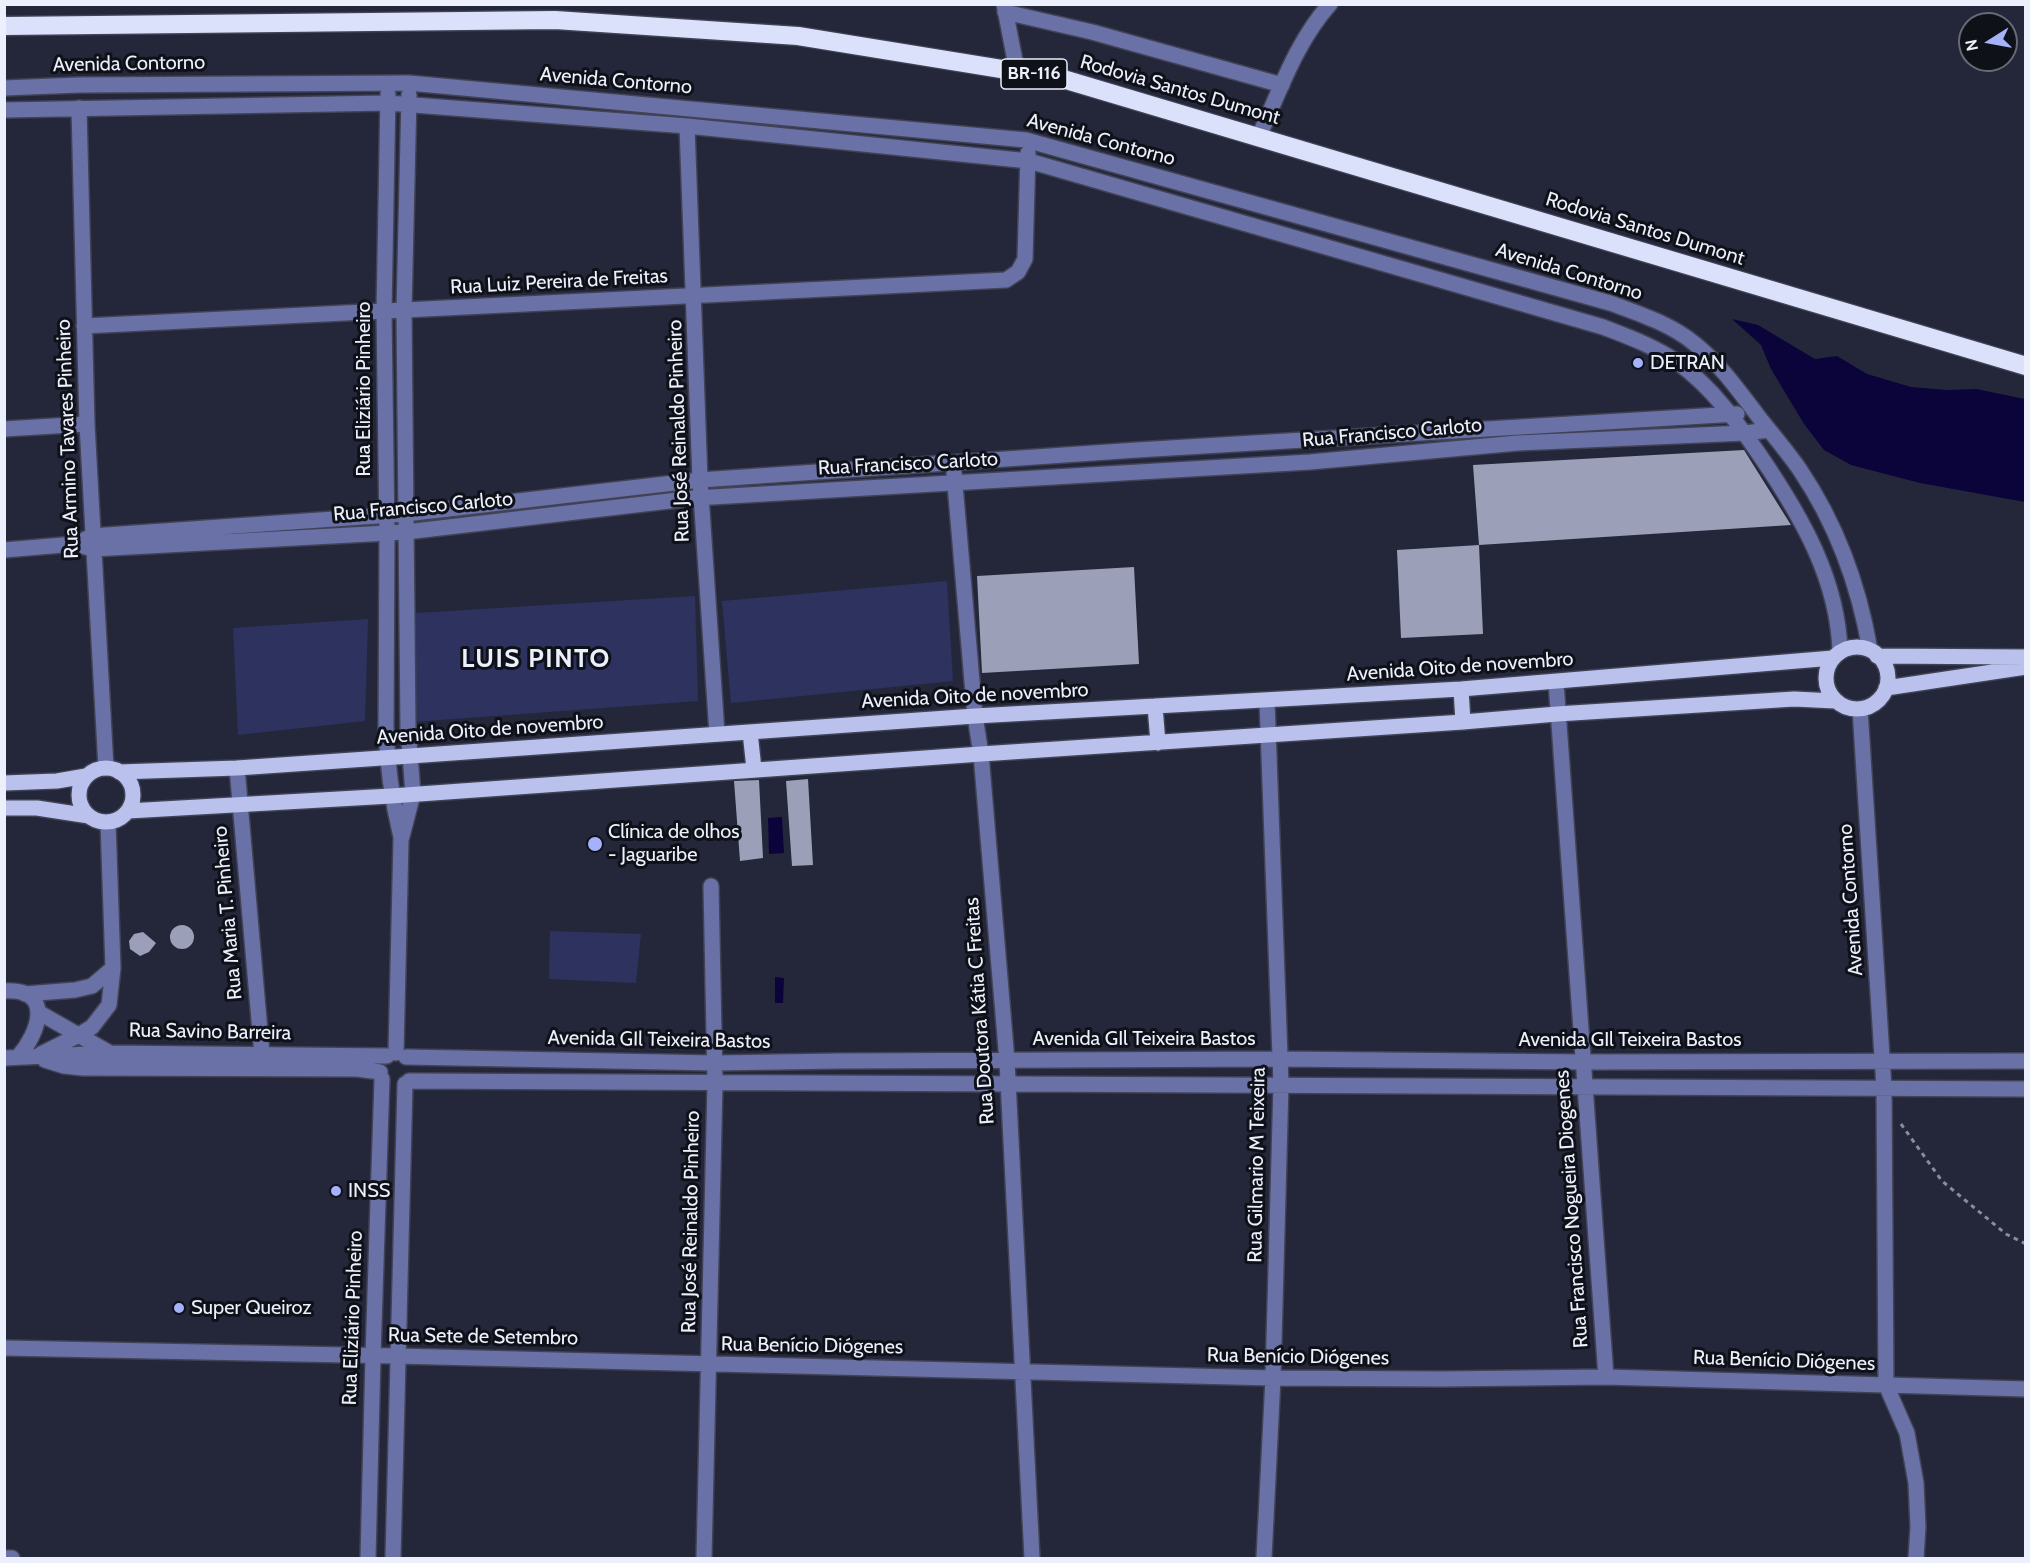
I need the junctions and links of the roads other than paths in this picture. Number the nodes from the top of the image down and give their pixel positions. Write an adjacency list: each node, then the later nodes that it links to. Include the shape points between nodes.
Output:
1 (1330, 4): 7 (street, via 1304,39)
2 (1005, 8): 4 (street); 7 (street)
3 (4, 26): 4 (highway, Rodovia Santos Dumont / BR-116, via 555,20 798,36)
4 (1017, 71): 14 (highway, Rodovia Santos Dumont / BR-116, via 1063,79)
5 (388, 81): 6 (street, Avenida Contorno); 8 (street, Avenida Contorno); 9 (street, Rua Eliziário Pinheiro)
6 (409, 82): 10 (street, Rua Eliziário Pinheiro); 15 (street, Avenida Contorno)
7 (1282, 85): 14 (street)
8 (4, 88)
9 (388, 103): 10 (street, Avenida Contorno); 11 (street, Avenida Contorno); 20 (street, Rua Eliziário Pinheiro)
10 (408, 104): 13 (street, Avenida Contorno); 19 (street, Rua Eliziário Pinheiro)
11 (79, 108): 12 (street, Avenida Contorno); 21 (street, Rua Armino Tavares Pinheiro)
12 (4, 110)
13 (687, 126): 16 (street, Avenida Contorno); 17 (street, Rua José Reinaldo Pinheiro)
14 (1259, 136): 23 (highway, Rodovia Santos Dumont / BR-116)
15 (1026, 140): 16 (street); 18 (street, Avenida Contorno)
16 (1029, 161): 17 (street, Rua Luiz Pereira de Freitas, via 1025,259 1018,272 1006,280); 22 (street, Avenida Contorno)
17 (694, 296): 19 (street, Rua Luiz Pereira de Freitas); 36 (street, Rua José Reinaldo Pinheiro)
18 (1610, 303): 22 (street); 24 (street, Avenida Contorno, via 1668,326 1695,344)
19 (404, 311): 20 (street, Rua Luiz Pereira de Freitas); 40 (street, Rua Eliziário Pinheiro)
20 (384, 312): 21 (street, Rua Luiz Pereira de Freitas); 41 (street, Rua Eliziário Pinheiro)
21 (84, 326): 26 (street, Rua Armino Tavares Pinheiro)
22 (1603, 327): 25 (street, Avenida Contorno, via 1679,363)
23 (2025, 366)
24 (1756, 413): 25 (street, Rua Francisco Carloto); 28 (street, Avenida Contorno)
25 (1732, 415): 29 (street, Avenida Contorno); 30 (street, Rua Francisco Carloto)
26 (87, 424): 27 (street); 44 (street, Rua Armino Tavares Pinheiro)
27 (4, 429)
28 (1769, 430): 29 (street, Rua Francisco Carloto); 46 (street, Avenida Contorno, via 1800,470 1842,546)
29 (1745, 433): 32 (street, Rua Francisco Carloto, via 1518,443); 47 (street, Avenida Contorno, via 1785,492 1815,548 1832,594 1840,632)
30 (1394, 435): 31 (street, Rua Francisco Carloto); 32 (street)
31 (1246, 444): 33 (street, Rua Francisco Carloto); 34 (street)
32 (1396, 454): 34 (street, Rua Francisco Carloto)
33 (953, 463): 35 (street, Rua Francisco Carloto); 37 (street, Rua Doutora Kátia C Freitas)
34 (1247, 465): 37 (street, Rua Francisco Carloto)
35 (832, 471): 36 (street, Rua Francisco Carloto); 38 (street)
36 (700, 480): 39 (street, Rua José Reinaldo Pinheiro); 40 (street, Rua Francisco Carloto)
37 (955, 483): 38 (street, Rua Francisco Carloto); 58 (street, Rua Doutora Kátia C Freitas)
38 (833, 490): 39 (street, Rua Francisco Carloto)
39 (701, 498): 42 (street, Rua Francisco Carloto); 61 (street, Rua José Reinaldo Pinheiro)
40 (405, 514): 41 (street, Rua Francisco Carloto); 42 (street, Rua Eliziário Pinheiro)
41 (386, 515): 43 (street, Rua Eliziário Pinheiro); 44 (street, Rua Francisco Carloto)
42 (406, 532): 43 (street, Rua Francisco Carloto); 65 (street, Rua Eliziário Pinheiro)
43 (387, 533): 44 (street, Rua Francisco Carloto); 66 (street, Rua Eliziário Pinheiro)
44 (93, 542): 45 (street, Rua Francisco Carloto); 68 (street, Rua Armino Tavares Pinheiro)
45 (4, 550)
46 (1874, 653): 47 (main road, via 1850,648); 48 (main road); 51 (main road, via 1886,670)
47 (1837, 655): 50 (main road, Avenida Oito de novembro); 54 (main road, via 1826,675)
48 (2025, 657)
49 (2025, 667): 51 (main road)
50 (1556, 682): 52 (main road, Avenida Oito de novembro); 57 (street, Rua Francisco Nogueira Diogenes)
51 (1886, 688): 56 (main road, via 1876,702)
52 (1461, 689): 53 (main road, Avenida Oito de novembro); 59 (main road)
53 (1267, 701): 55 (main road, Avenida Oito de novembro); 62 (street, Rua Gilmario M Teixeira)
54 (1835, 701): 56 (main road); 57 (main road, via 1794,699)
55 (1155, 706): 58 (main road, Avenida Oito de novembro); 63 (main road)
56 (1860, 709): 91 (street, Avenida Contorno)
57 (1557, 714): 59 (main road); 95 (street, Rua Francisco Nogueira Diogenes)
58 (975, 716): 60 (main road, Avenida Oito de novembro); 64 (street, Rua Doutora Kátia C Freitas)
59 (1463, 723): 62 (main road)
60 (750, 732): 61 (main road, Avenida Oito de novembro); 69 (main road)
61 (717, 735): 65 (main road, Avenida Oito de novembro)
62 (1269, 736): 63 (main road); 90 (street, Rua Gilmario M Teixeira)
63 (1158, 743): 64 (main road)
64 (981, 754): 69 (main road); 93 (street, Rua Doutora Kátia C Freitas)
65 (410, 756): 66 (main road, Avenida Oito de novembro); 72 (street, Rua Eliziário Pinheiro)
66 (387, 758): 67 (main road, Avenida Oito de novembro); 73 (street, Rua Eliziário Pinheiro)
67 (237, 768): 68 (main road, Avenida Oito de novembro); 74 (street, Rua Maria T. Pinheiro)
68 (113, 770): 70 (main road, via 95,770); 76 (main road, via 126,777 133,794)
69 (754, 770): 72 (main road)
70 (86, 777): 71 (main road); 77 (main road, via 79,792)
71 (4, 783)
72 (413, 794): 73 (main road); 79 (street, Rua Eliziário Pinheiro)
73 (391, 796): 74 (main road); 79 (street, Rua Eliziário Pinheiro)
74 (240, 804): 76 (main road); 87 (street, Rua Maria T. Pinheiro)
75 (4, 808): 77 (main road, via 37,808)
76 (128, 811): 78 (main road)
77 (89, 816): 78 (main road)
78 (108, 822): 81 (street, Rua Savino Barreira)
79 (401, 840): 88 (street, Rua Eliziário Pinheiro)
80 (711, 886): 96 (street, Rua José Reinaldo Pinheiro)
81 (113, 968): 83 (street, via 92,986); 85 (street, Rua Savino Barreira, via 109,1005 92,1027)
82 (4, 991): 83 (street)
83 (25, 994): 84 (street)
84 (38, 1012): 85 (street); 89 (street, via 36,1031)
85 (79, 1035): 86 (street); 89 (street, Rua Savino Barreira)
86 (111, 1053): 87 (street, Rua Savino Barreira); 89 (street, Rua Savino Barreira)
87 (262, 1054): 88 (street, Rua Savino Barreira)
88 (396, 1055): 96 (street, Avenida GIl Teixeira Bastos); 97 (street, via 381,1064); 98 (street, via 412,1066)
89 (19, 1058): 97 (street, Rua Savino Barreira, via 82,1068 345,1069)
90 (1280, 1059): 93 (street, Avenida GIl Teixeira Bastos); 95 (street, Avenida GIl Teixeira Bastos); 102 (street, Rua Gilmario M Teixeira)
91 (1882, 1060): 94 (street, Avenida GIl Teixeira Bastos); 95 (street, Avenida GIl Teixeira Bastos); 104 (street, Avenida Contorno)
92 (839, 1061): 93 (street, Avenida GIl Teixeira Bastos); 96 (street, Avenida GIl Teixeira Bastos); 99 (street)
93 (1007, 1061): 101 (street, Rua Doutora Kátia C Freitas)
94 (2025, 1061)
95 (1582, 1062): 103 (street, Rua Francisco Nogueira Diogenes)
96 (715, 1063): 100 (street, Rua José Reinaldo Pinheiro)
97 (381, 1075): 98 (street, via 394,1087); 107 (street, Rua Eliziário Pinheiro)
98 (407, 1082): 100 (street, Avenida GIl Teixeira Bastos); 108 (street)
99 (839, 1082): 100 (street, Avenida GIl Teixeira Bastos); 101 (street, Avenida GIl Teixeira Bastos)
100 (715, 1083): 109 (street, Rua José Reinaldo Pinheiro)
101 (1007, 1083): 102 (street, Avenida GIl Teixeira Bastos); 110 (street, Rua Doutora Kátia C Freitas)
102 (1281, 1084): 103 (street, Avenida GIl Teixeira Bastos); 112 (street, Rua Gilmario M Teixeira)
103 (1584, 1085): 104 (street, Avenida GIl Teixeira Bastos); 111 (street, Rua Francisco Nogueira Diogenes)
104 (1884, 1088): 105 (street, Avenida GIl Teixeira Bastos); 113 (street, Avenida Contorno)
105 (2025, 1089)
106 (4, 1348): 107 (street, Rua Sete de Setembro)
107 (373, 1356): 108 (street, Rua Sete de Setembro); 117 (street, Rua Eliziário Pinheiro)
108 (397, 1356): 109 (street, Rua Sete de Setembro); 118 (street)
109 (709, 1365): 110 (street, Rua Benício Diógenes); 119 (street, Rua José Reinaldo Pinheiro)
110 (1023, 1372): 112 (street, Rua Benício Diógenes); 120 (street, Rua Doutora Kátia C Freitas)
111 (1606, 1377): 112 (street, Rua Benício Diógenes); 113 (street, Rua Benício Diógenes)
112 (1273, 1378): 121 (street, Rua Gilmario M Teixeira)
113 (1886, 1385): 114 (street, Rua Benício Diógenes); 122 (street, via 1907,1433 1916,1483)
114 (2025, 1389)
115 (4, 1558): 116 (street)
116 (12, 1558)
117 (368, 1558)
118 (393, 1558)
119 (704, 1558)
120 (1032, 1558)
121 (1264, 1558)
122 (1916, 1558)

